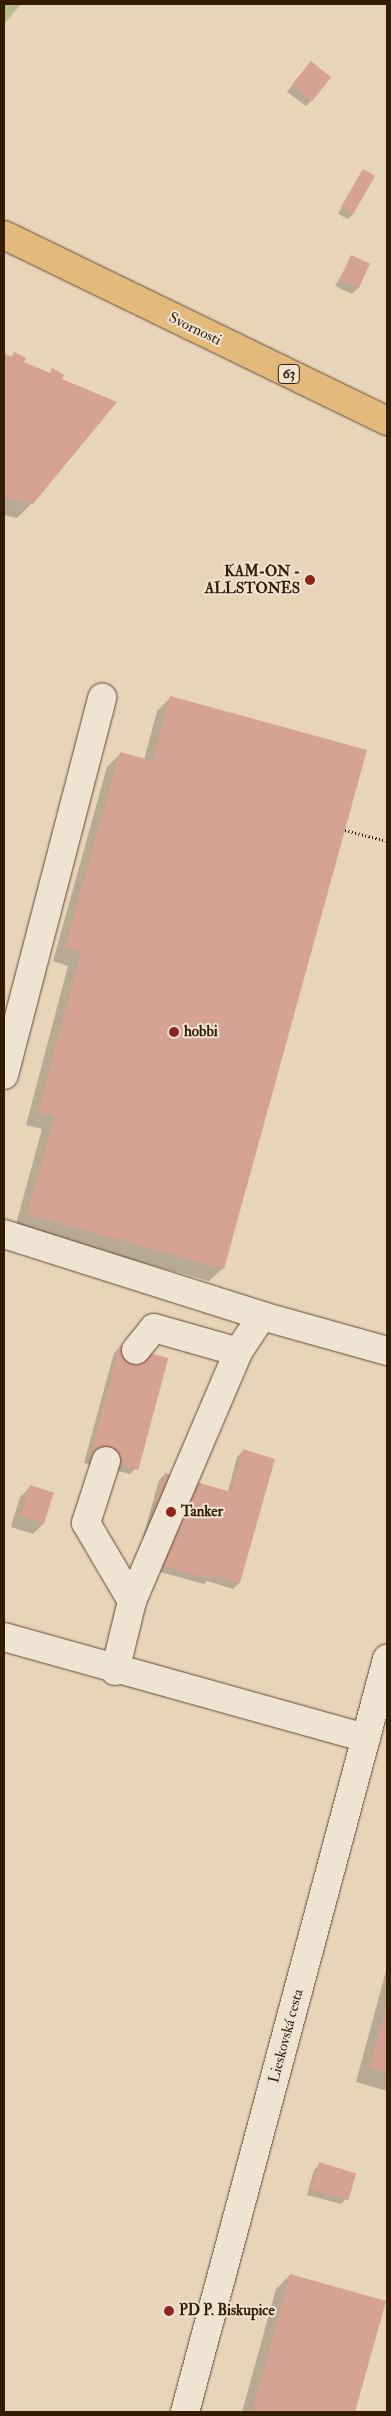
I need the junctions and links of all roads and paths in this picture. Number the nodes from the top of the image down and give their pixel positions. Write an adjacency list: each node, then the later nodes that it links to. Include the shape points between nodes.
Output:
1 (4, 235): 2 (main road, Svornosti / 63)
2 (387, 421)
3 (102, 698): 6 (street)
4 (345, 830): 5 (path)
5 (387, 841)
6 (4, 1075)
7 (4, 1234): 8 (street)
8 (262, 1316): 10 (street); 11 (street)
9 (136, 1350): 11 (street, via 154,1328)
10 (387, 1351)
11 (238, 1352): 13 (street)
12 (106, 1461): 13 (street, via 86,1523)
13 (132, 1601): 16 (street)
14 (4, 1637): 16 (street)
15 (387, 1659): 17 (street, Lieskovská cesta)
16 (115, 1670): 17 (street)
17 (366, 1738): 18 (street, Lieskovská cesta)
18 (185, 2412)

